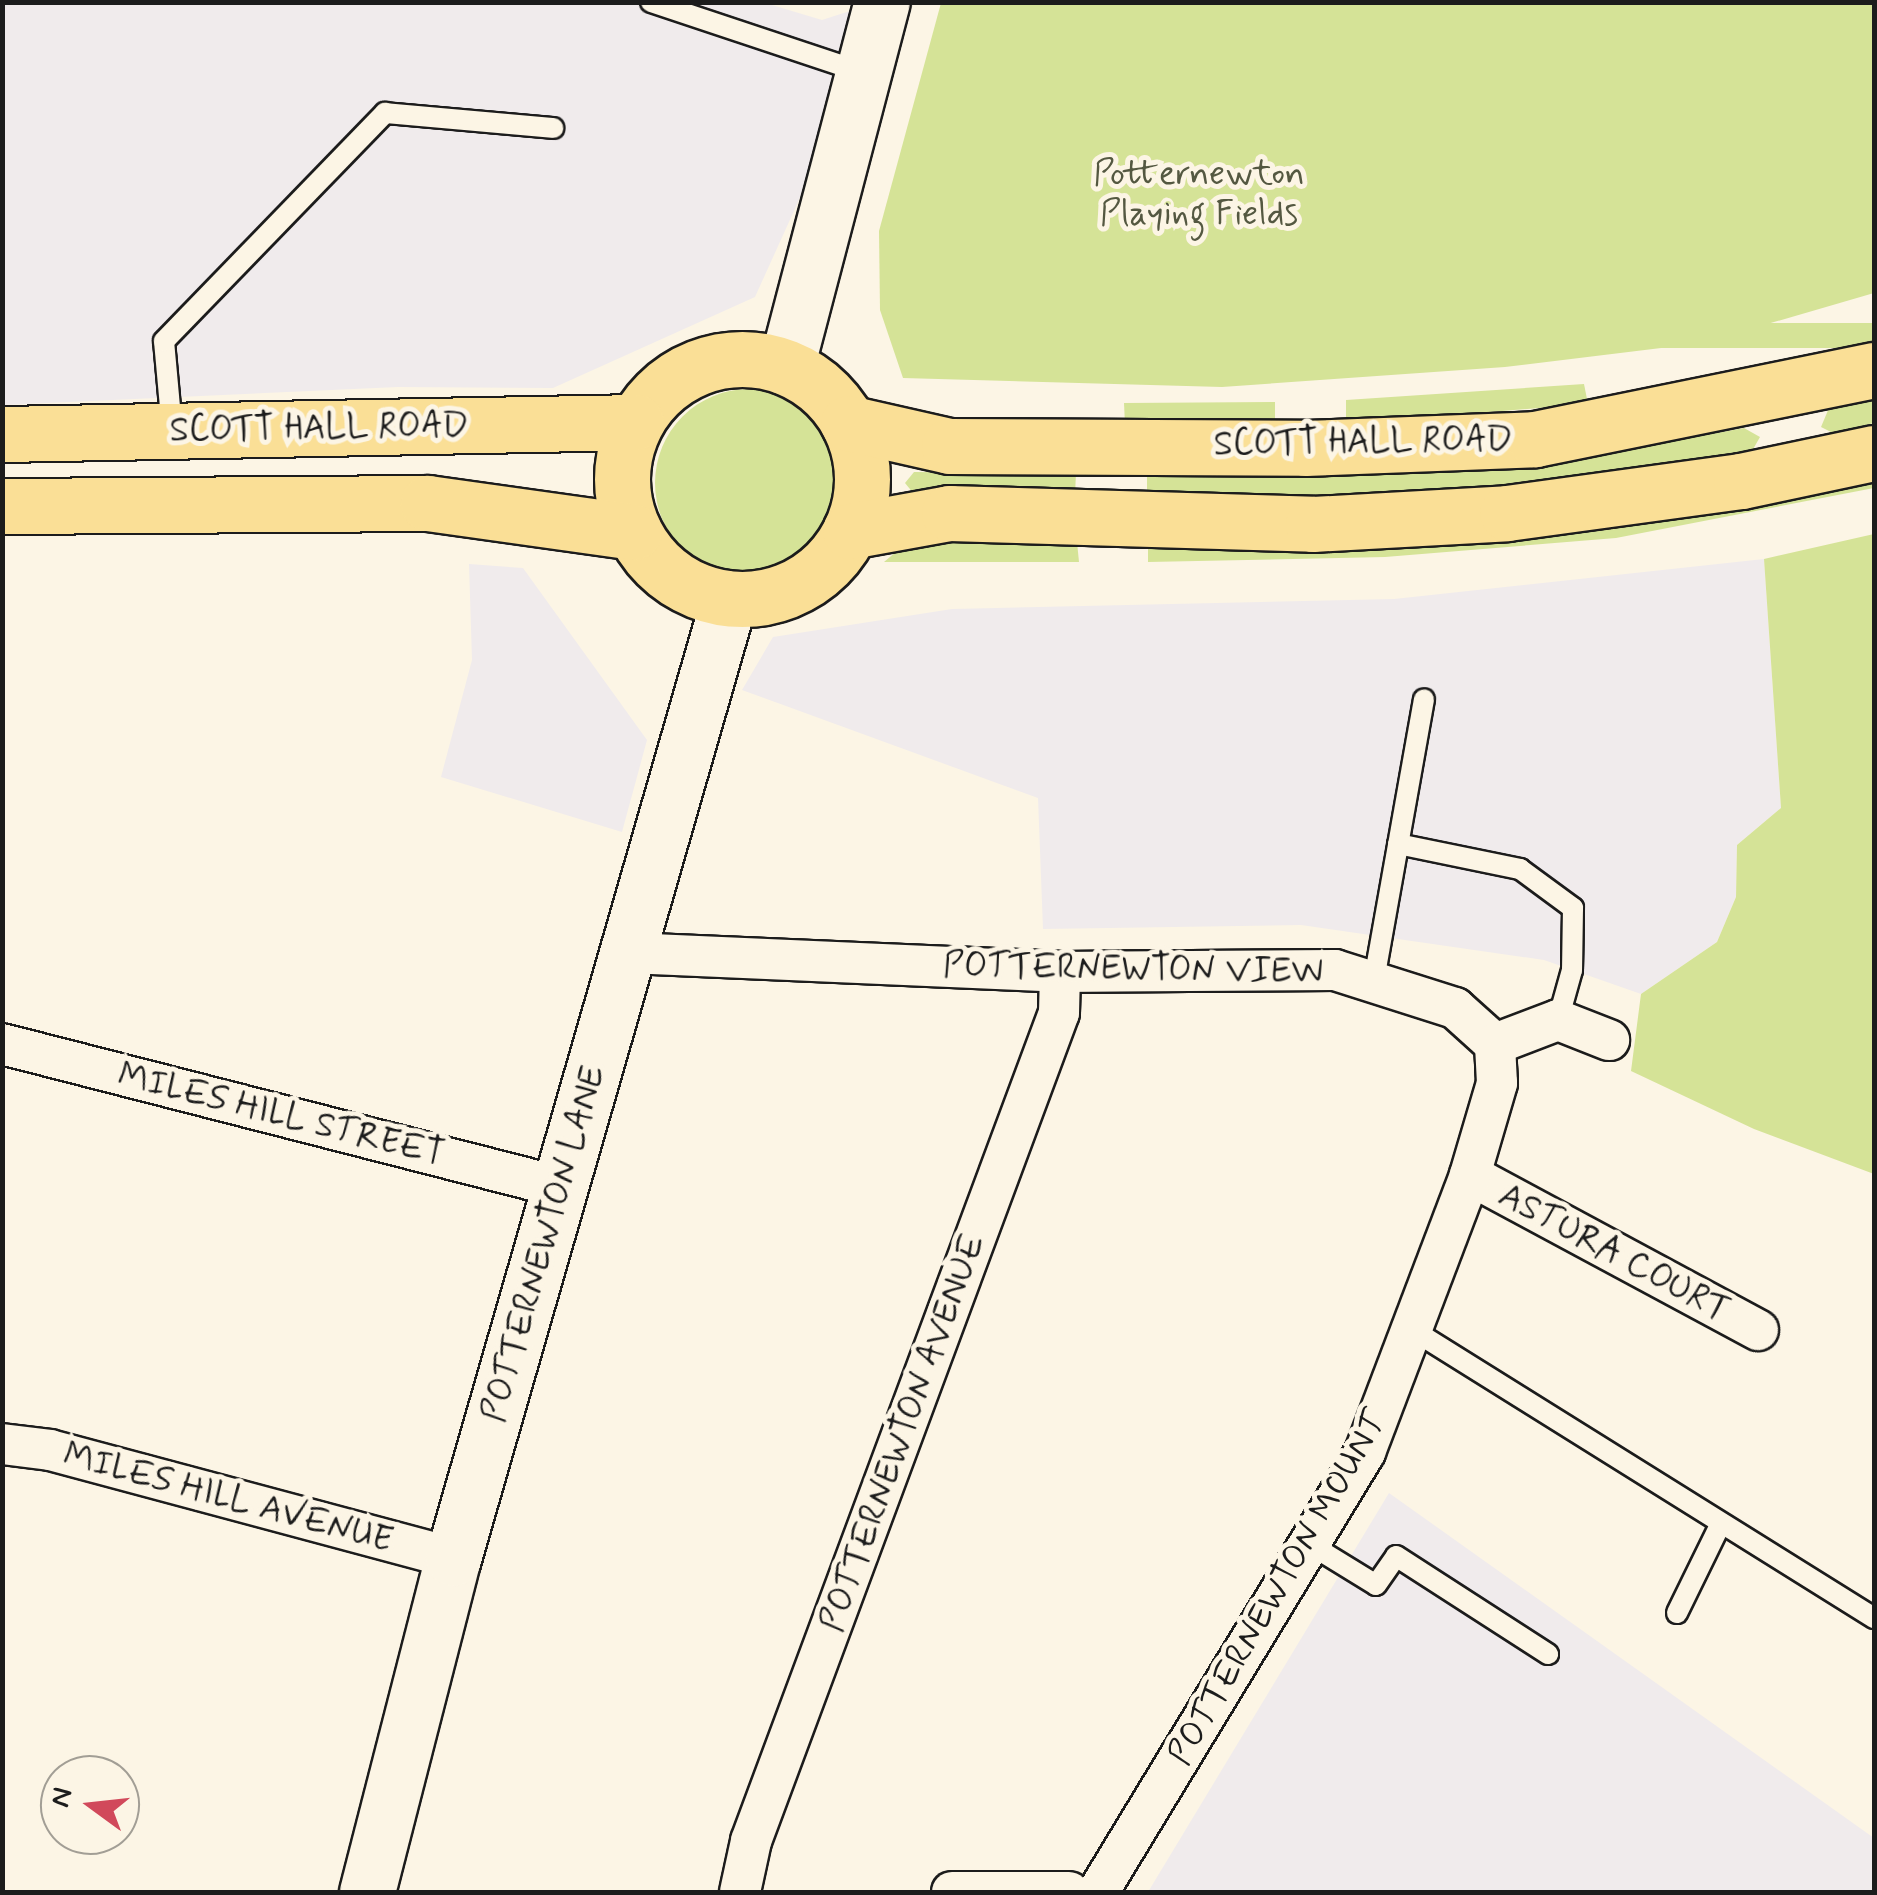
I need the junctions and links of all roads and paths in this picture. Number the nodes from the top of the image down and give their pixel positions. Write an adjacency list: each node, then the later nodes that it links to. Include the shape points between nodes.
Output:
1 (651, 2): 3 (lane)
2 (882, 2): 3 (main road)
3 (864, 72): 5 (main road)
4 (553, 128): 10 (lane, via 385,113 164,342)
5 (786, 368): 8 (highway, via 760,360 698,367 670,383); 9 (highway, via 820,388)
6 (1874, 370): 7 (highway, SCOTT HALL ROAD)
7 (1782, 391): 9 (highway, SCOTT HALL ROAD, via 1534,438 1305,448 949,446); 13 (highway)
8 (636, 422): 10 (highway, SCOTT HALL ROAD); 16 (highway, via 621,474)
9 (848, 423): 15 (highway, via 862,480)
10 (172, 431): 11 (highway, SCOTT HALL ROAD)
11 (2, 434)
12 (1874, 453): 13 (highway, SCOTT HALL ROAD)
13 (1801, 469): 15 (highway, SCOTT HALL ROAD, via 1506,513 1313,524 949,513)
14 (2, 506): 16 (highway, via 428,503)
15 (850, 530): 17 (highway, via 834,558 790,590)
16 (634, 532): 17 (highway, via 669,575)
17 (729, 599): 20 (main road, POTTERNEWTON LANE)
18 (1424, 700): 19 (lane)
19 (1398, 844): 22 (lane); 23 (lane, via 1520,869 1574,908 1572,970)
20 (629, 953): 21 (street, POTTERNEWTON VIEW); 28 (main road, POTTERNEWTON LANE)
21 (1060, 972): 22 (street, POTTERNEWTON VIEW, via 1292,968); 39 (street, POTTERNEWTON AVENUE, via 1059,1013 750,1841)
22 (1374, 980): 26 (street, POTTERNEWTON VIEW, via 1455,1008)
23 (1558, 1020): 24 (street); 26 (street)
24 (1610, 1040)
25 (2, 1044): 28 (street, MILES HILL STREET)
26 (1496, 1044): 27 (street, POTTERNEWTON MOUNT, via 1497,1083)
27 (1470, 1175): 29 (street, ASTURA COURT); 30 (street, POTTERNEWTON MOUNT)
28 (560, 1186): 34 (main road, POTTERNEWTON LANE)
29 (1758, 1330)
30 (1416, 1332): 32 (lane); 33 (street, POTTERNEWTON MOUNT, via 1365,1452)
31 (2, 1444): 34 (street, MILES HILL AVENUE, via 50,1450)
32 (1722, 1523): 35 (lane); 36 (lane)
33 (1311, 1545): 37 (lane, via 1376,1585 1396,1556); 42 (street, POTTERNEWTON MOUNT)
34 (452, 1558): 38 (main road, POTTERNEWTON LANE)
35 (1677, 1613)
36 (1874, 1618)
37 (1548, 1654)
38 (367, 1892)
39 (740, 1892)
40 (952, 1892): 41 (street)
41 (1069, 1892)
42 (1098, 1892)

